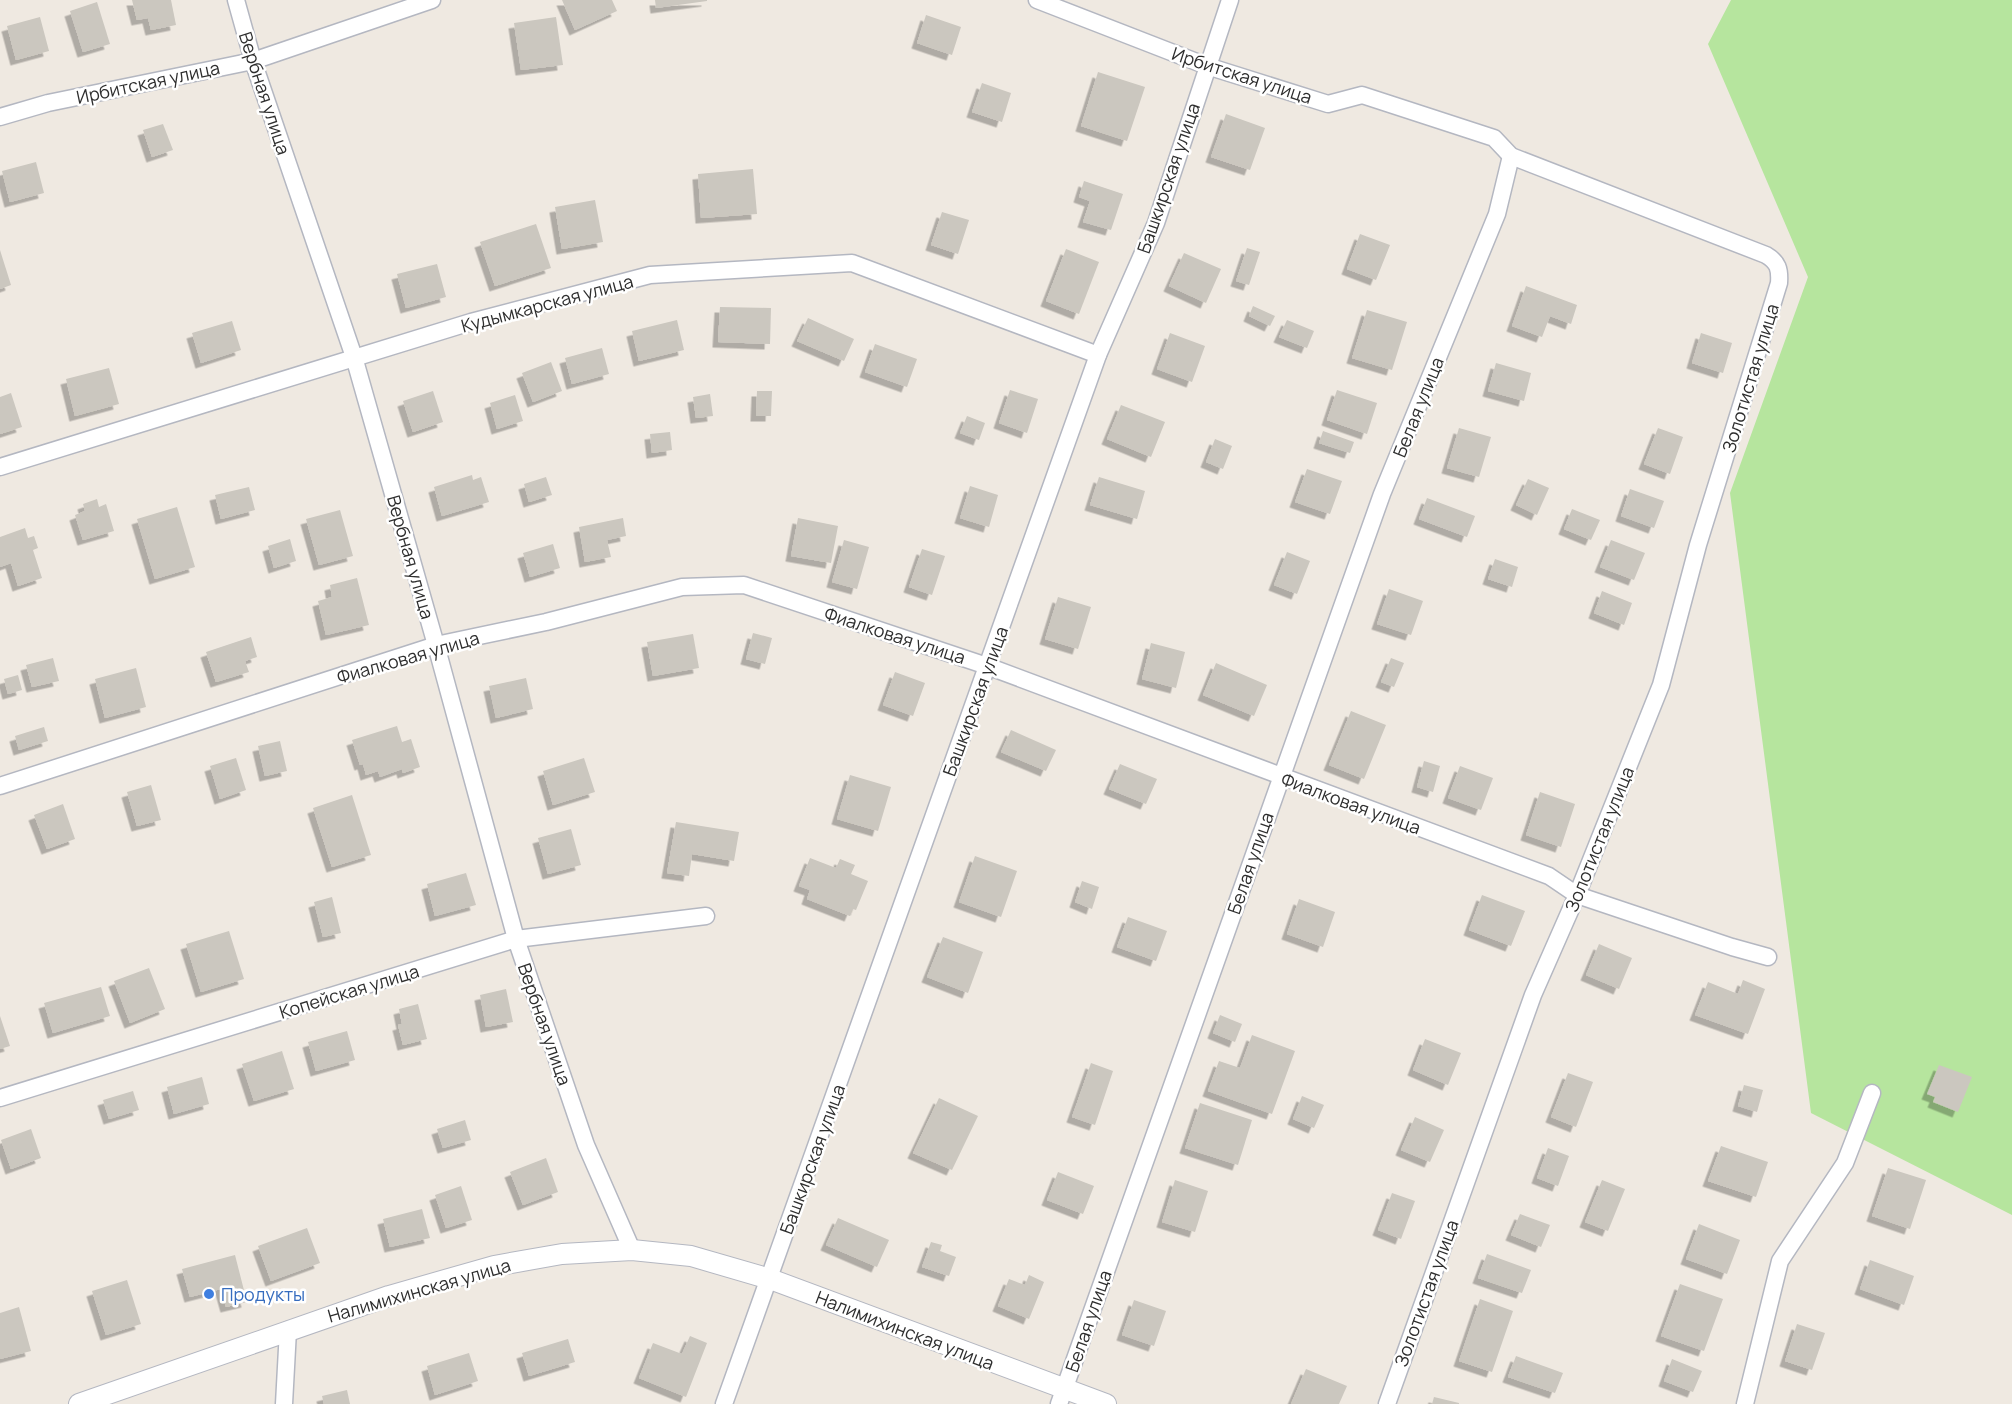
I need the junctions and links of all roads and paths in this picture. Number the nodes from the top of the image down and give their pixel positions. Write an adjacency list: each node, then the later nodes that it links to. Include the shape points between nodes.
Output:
1 (236, 0): 5 (street, Вербная улица)
2 (432, 0): 5 (street, Ирбитская улица)
3 (1037, 0): 6 (street, Ирбитская улица)
4 (1230, 0): 6 (street, Башкирская улица)
5 (253, 61): 7 (street, Ирбитская улица, via 48,103); 11 (street, Вербная улица)
6 (1207, 66): 8 (street, Ирбитская улица, via 1328,104 1362,95 1494,138); 10 (street, Башкирская улица, via 1156,223)
7 (0, 117)
8 (1511, 156): 9 (street, Ирбитская улица, via 1766,255); 15 (street, Белая улица, via 1497,214 1382,494)
9 (1777, 264): 17 (street, Золотистая улица, via 1779,283 1698,545 1661,685)
10 (1098, 355): 11 (street, Кудымкарская улица, via 852,263 650,275); 14 (street, Башкирская улица)
11 (354, 357): 12 (street, Кудымкарская улица); 13 (street, Вербная улица)
12 (0, 467)
13 (436, 645): 14 (street, Фиалковая улица, via 682,587 744,585); 16 (street, Фиалковая улица); 19 (street, Вербная улица)
14 (987, 666): 15 (street, Фиалковая улица); 24 (street, Башкирская улица)
15 (1280, 777): 17 (street, Фиалковая улица, via 1549,876); 26 (street, Белая улица)
16 (0, 786)
17 (1577, 895): 20 (street, Фиалковая улица); 31 (street, Золотистая улица, via 1533,994)
18 (706, 916): 19 (street, Копейская улица)
19 (516, 939): 22 (street, Копейская улица); 23 (street, Вербная улица, via 586,1145)
20 (1768, 957)
21 (1872, 1093): 32 (street, via 1845,1163 1780,1261)
22 (0, 1098)
23 (632, 1250): 24 (street, Налимихинская улица, via 691,1256); 25 (street, Налимихинская улица, via 562,1254 494,1266)
24 (770, 1279): 26 (street, Налимихинская улица); 29 (street, Башкирская улица)
25 (288, 1330): 27 (street, Налимихинская улица); 28 (street)
26 (1062, 1397): 30 (street, Налимихинская улица)
27 (78, 1404)
28 (284, 1404)
29 (724, 1404)
30 (1106, 1404)
31 (1387, 1404)
32 (1745, 1404)

